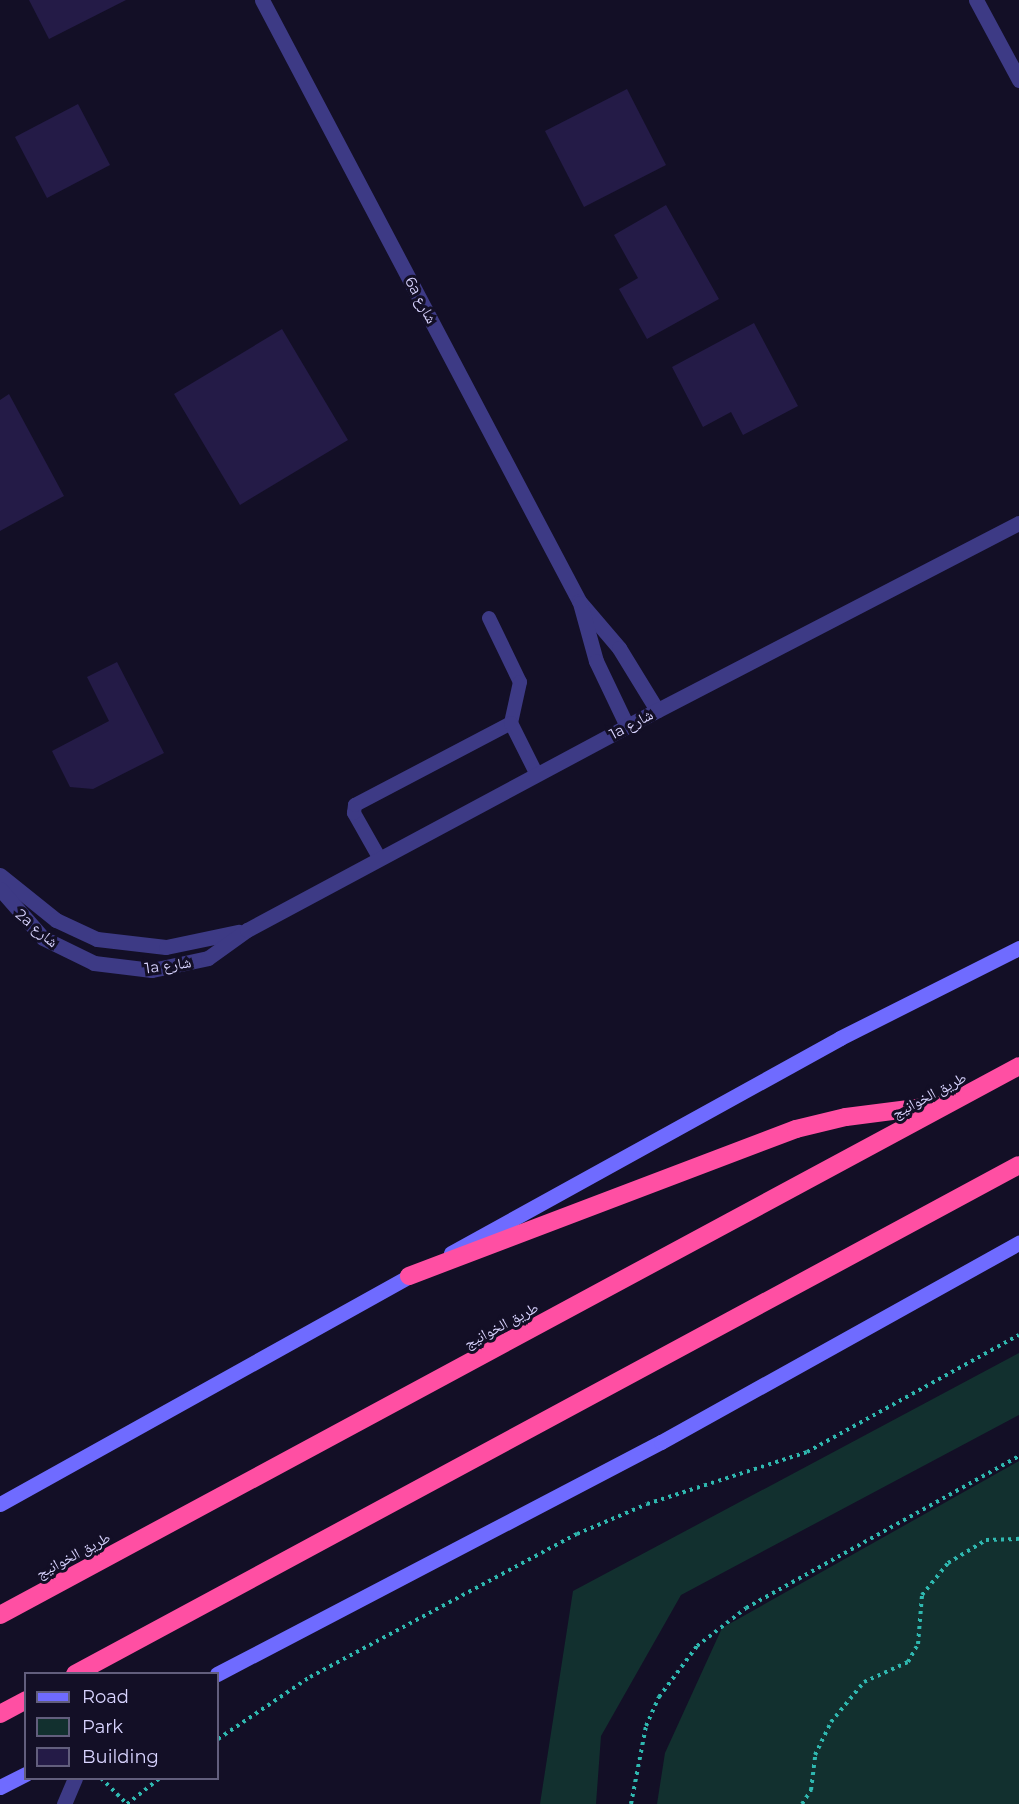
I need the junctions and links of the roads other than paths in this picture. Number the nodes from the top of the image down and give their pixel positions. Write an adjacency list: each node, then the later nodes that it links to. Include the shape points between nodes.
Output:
1 (262, 0): 5 (street, 6a شارع)
2 (976, 0): 3 (street)
3 (1019, 80)
4 (1019, 523): 7 (street, 1a شارع)
5 (579, 600): 7 (street, 6a شارع, via 619,648); 9 (street, 6a شارع, via 596,661)
6 (489, 618): 8 (lane, via 520,682)
7 (657, 710): 9 (street, 1a شارع)
8 (511, 723): 10 (lane); 11 (lane, via 355,806)
9 (627, 726): 10 (street, 1a شارع)
10 (537, 775): 11 (street, 1a شارع)
11 (380, 859): 14 (street, 1a شارع)
12 (0, 875): 15 (street, 2a شارع, via 56,920)
13 (0, 889): 17 (street, 2a شارع, via 43,938)
14 (247, 930): 15 (street, 1a شارع, via 166,947); 17 (street, 1a شارع, via 208,958 180,966)
15 (120, 944)
16 (1019, 948): 22 (street, via 840,1038)
17 (116, 969)
18 (1019, 1066): 19 (highway, طريق الخوانيج)
19 (948, 1105): 22 (highway, via 897,1108 796,1129); 24 (highway, طريق الخوانيج)
20 (1019, 1165): 25 (highway)
21 (1019, 1243): 26 (street, via 661,1442)
22 (409, 1276): 23 (street)
23 (0, 1504)
24 (0, 1615)
25 (79, 1672)
26 (219, 1673)
27 (24, 1701): 28 (highway)
28 (0, 1714)
29 (24, 1775): 31 (street)
30 (75, 1780): 32 (street)
31 (0, 1787)
32 (64, 1804)

